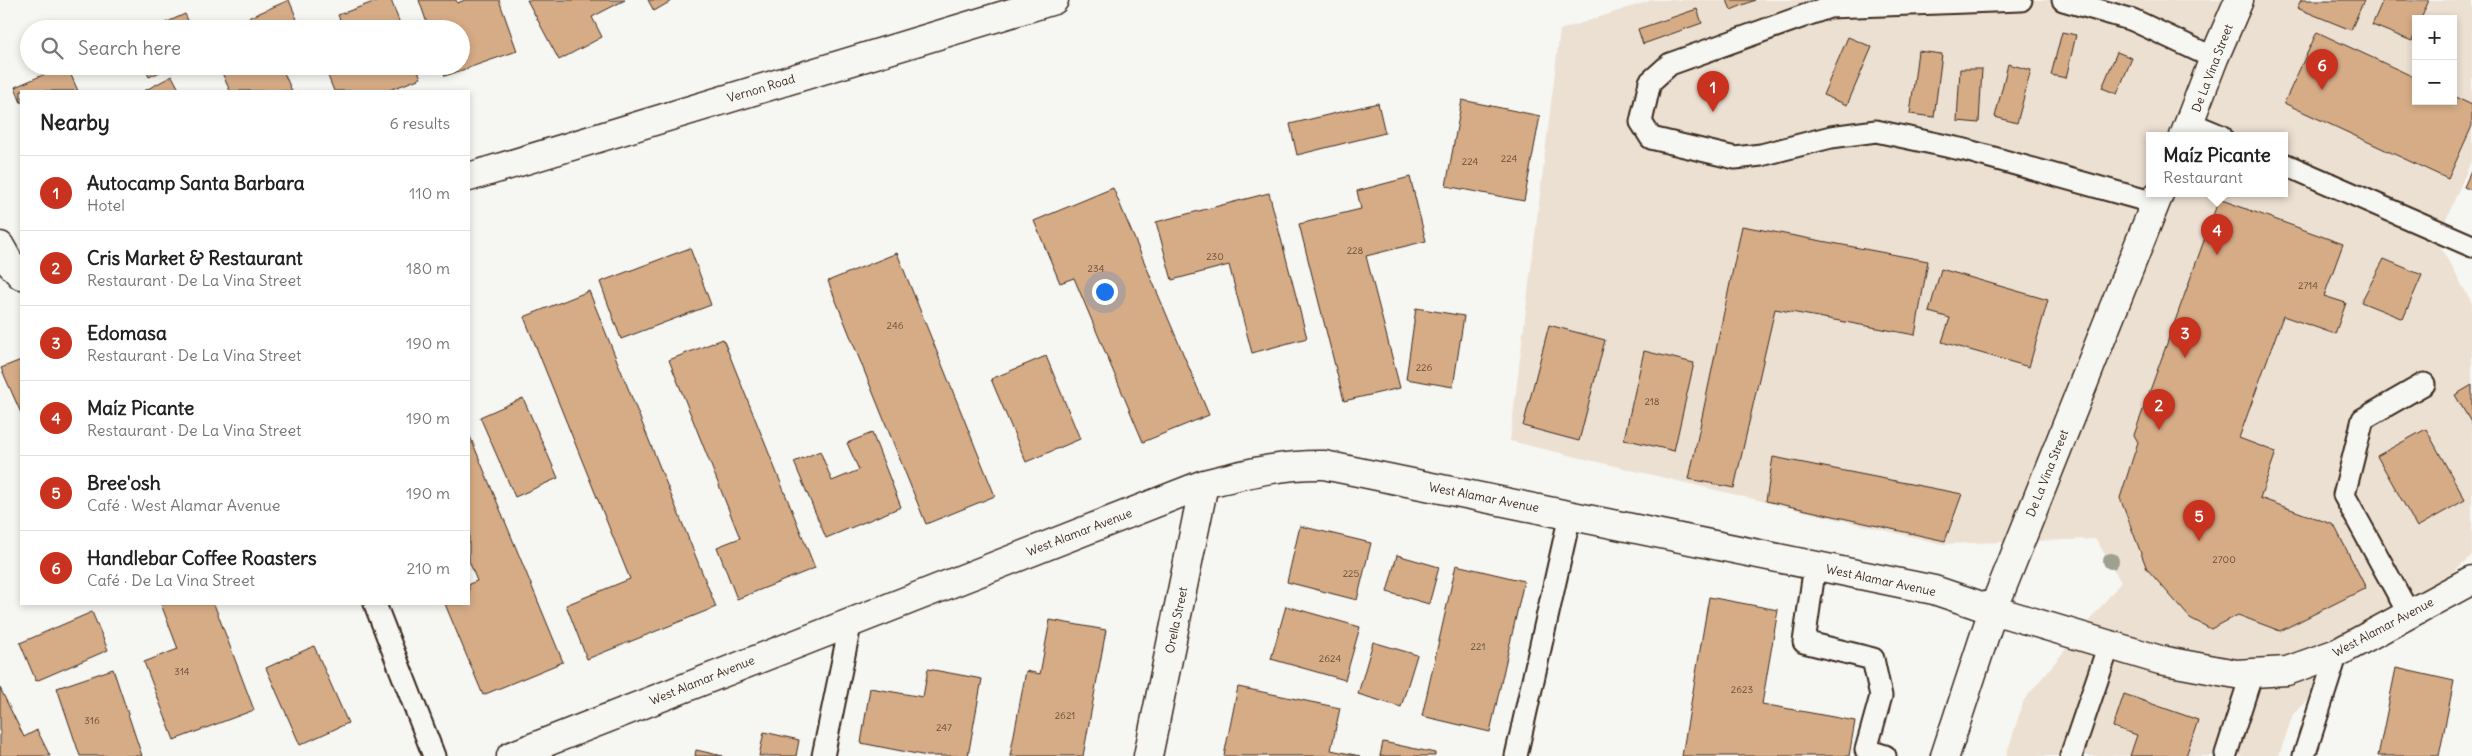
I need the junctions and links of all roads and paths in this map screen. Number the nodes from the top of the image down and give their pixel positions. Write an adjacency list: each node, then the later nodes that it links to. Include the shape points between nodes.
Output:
1 (1054, 0): 8 (street, Vernon Road)
2 (2021, 0): 9 (lane, via 1829,6 1670,64 1650,82 1641,122 1651,138 1735,158 1876,131)
3 (2063, 0): 5 (lane, via 2133,20)
4 (2239, 0): 5 (street, De La Vina Street)
5 (2214, 58): 6 (street, De La Vina Street)
6 (2187, 130)
7 (2288, 166): 12 (lane)
8 (470, 177)
9 (2146, 196)
10 (2157, 199): 20 (street, De La Vina Street)
11 (0, 246): 13 (street)
12 (2472, 246)
13 (20, 274)
14 (2424, 384): 21 (lane, via 2363,419 2344,495)
15 (1204, 484): 16 (street, West Alamar Avenue, via 1269,467 1324,465); 22 (street, West Alamar Avenue); 30 (street, Orella Street)
16 (1570, 515): 17 (street, West Alamar Avenue); 31 (lane)
17 (1815, 565): 20 (street, West Alamar Avenue, via 1934,590); 32 (lane, via 1804,642 1873,659 1881,696 1866,750)
18 (2472, 580): 21 (street, West Alamar Avenue)
19 (375, 605): 27 (lane)
20 (1992, 610): 23 (street, West Alamar Avenue); 33 (street, De La Vina Street)
21 (2408, 614): 24 (street, West Alamar Avenue)
22 (851, 620): 28 (street, West Alamar Avenue); 29 (lane)
23 (2109, 645): 25 (street, West Alamar Avenue, via 2160,660); 34 (lane)
24 (2337, 653): 25 (street, West Alamar Avenue, via 2287,671); 35 (lane)
25 (2252, 674): 26 (lane)
26 (2226, 754)
27 (434, 756)
28 (511, 756)
29 (823, 756)
30 (1148, 756)
31 (1516, 756)
32 (1885, 756)
33 (1945, 756)
34 (2071, 756)
35 (2304, 756)

